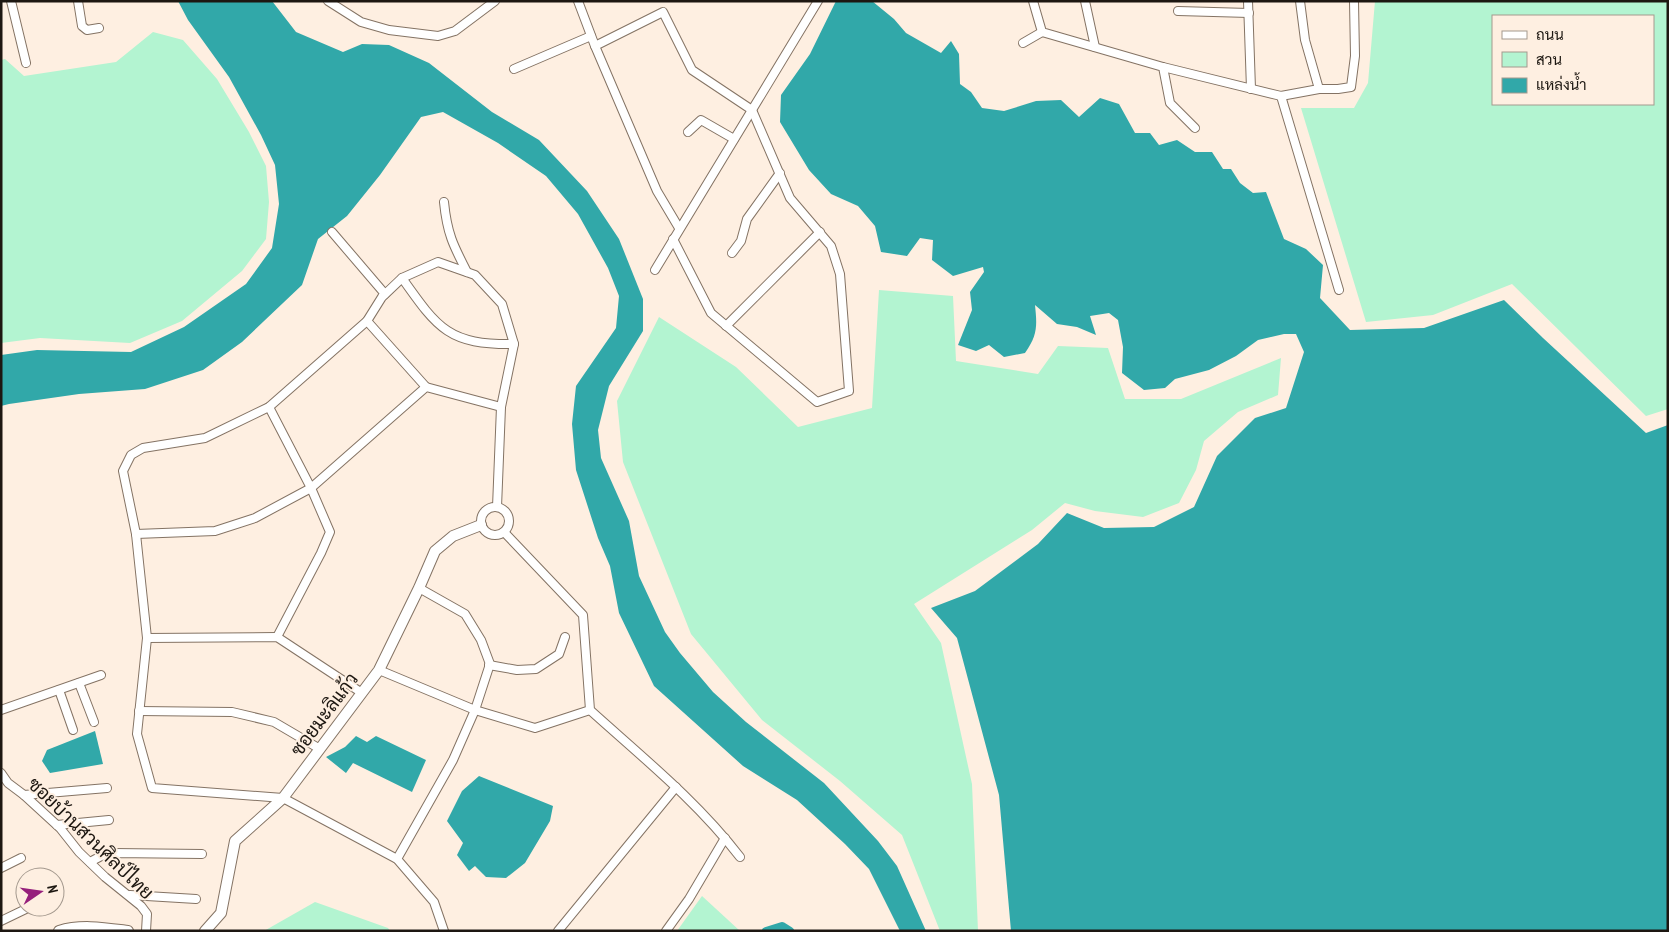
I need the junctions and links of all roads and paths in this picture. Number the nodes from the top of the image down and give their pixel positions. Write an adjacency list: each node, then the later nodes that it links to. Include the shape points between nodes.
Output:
1 (11, 1): 20 (street)
2 (78, 1): 14 (street, via 82,26 87,30)
3 (328, 1): 4 (street, via 361,22 390,30 438,36 454,31)
4 (495, 1)
5 (578, 1): 16 (street)
6 (818, 1): 26 (street)
7 (1033, 1): 15 (street)
8 (1085, 1): 19 (street)
9 (1248, 1): 13 (street)
10 (1300, 1): 24 (street, via 1305,40)
11 (1354, 1): 24 (street, via 1352,87)
12 (1178, 12): 13 (street)
13 (1249, 13): 23 (street)
14 (99, 28)
15 (1042, 32): 17 (street); 19 (street)
16 (591, 36): 18 (street); 22 (street)
17 (1023, 43)
18 (595, 46): 26 (street, via 663,12 692,70); 32 (street, via 657,191)
19 (1095, 47): 21 (street)
20 (26, 63)
21 (1163, 67): 23 (street); 27 (street, via 1170,103)
22 (514, 70)
23 (1251, 89): 25 (street)
24 (1319, 89): 25 (street)
25 (1280, 96): 40 (street)
26 (752, 110): 29 (street); 30 (street)
27 (1195, 128)
28 (688, 132): 29 (street, via 701,120)
29 (734, 139): 32 (street)
30 (780, 173): 34 (street, via 790,198); 36 (street, via 747,219 741,241)
31 (444, 202): 38 (street, via 447,227)
32 (679, 228): 35 (street)
33 (332, 232): 41 (street)
34 (820, 232): 43 (street); 43 (street, via 831,246 840,274 849,391 817,402)
35 (673, 239): 37 (street); 43 (street, via 710,313)
36 (732, 253)
37 (655, 270)
38 (467, 272): 39 (street, via 438,262); 44 (street, via 475,275 502,304)
39 (402, 278): 41 (street); 44 (street, via 430,316 456,337 484,344)
40 (1339, 290)
41 (385, 294): 42 (street)
42 (367, 321): 45 (street); 46 (street)
43 (726, 326)
44 (514, 344): 47 (street)
45 (426, 387): 47 (street); 48 (street)
46 (269, 407): 48 (street); 52 (street, via 205,438 143,448 130,455 123,471)
47 (501, 407): 49 (street)
48 (311, 488): 52 (street, via 255,518 215,530); 54 (street, via 330,532)
49 (497, 507): 50 (street, via 484,511); 51 (street, via 506,511 509,520)
50 (482, 525): 51 (street, via 491,535); 53 (street, ซอยมะลิแก้ว, via 453,536 434,551)
51 (504, 532): 65 (street, via 583,615)
52 (136, 534): 56 (street)
53 (419, 588): 57 (street, via 465,614 481,640); 58 (street, ซอยมะลิแก้ว)
54 (277, 636): 56 (street); 62 (street)
55 (565, 637): 57 (street, via 559,654 536,669 517,670)
56 (147, 638): 66 (street)
57 (489, 665): 64 (street)
58 (379, 670): 62 (street, ซอยมะลิแก้ว); 64 (street)
59 (101, 675): 60 (street)
60 (79, 682): 61 (street); 67 (street)
61 (58, 690): 63 (street); 68 (street)
62 (362, 693): 69 (street, ซอยมะลิแก้ว)
63 (1, 710)
64 (475, 710): 65 (street, via 535,728); 81 (street, via 453,760)
65 (590, 710): 71 (street)
66 (139, 711): 69 (street, via 232,712 274,722); 74 (street, via 137,734 152,788)
67 (94, 722)
68 (74, 730)
69 (320, 749): 74 (street, ซอยมะลิแก้ว)
70 (1, 773): 73 (street, ซอยบ้านสวนศิลป์ไทย)
71 (676, 787): 77 (street); 94 (street)
72 (107, 788): 73 (street)
73 (24, 795): 76 (street, ซอยบ้านสวนศิลป์ไทย)
74 (283, 798): 81 (street); 92 (street, ซอยมะลิแก้ว, via 235,841 221,913)
75 (109, 820): 76 (street)
76 (57, 825): 82 (street, ซอยบ้านสวนศิลป์ไทย)
77 (725, 838): 79 (street); 95 (street)
78 (202, 854): 82 (street, via 114,853)
79 (740, 857)
80 (22, 858): 83 (street)
81 (397, 859): 93 (street, via 434,902)
82 (90, 862): 84 (street, ซอยบ้านสวนศิลป์ไทย)
83 (1, 868)
84 (130, 895): 85 (street); 91 (street, ซอยบ้านสวนศิลป์ไทย, via 146,914)
85 (196, 899)
86 (15, 914): 87 (street)
87 (1, 921)
88 (93, 929): 89 (street); 90 (street)
89 (65, 930)
90 (128, 931)
91 (146, 931)
92 (205, 931)
93 (444, 931)
94 (558, 931)
95 (666, 931)

